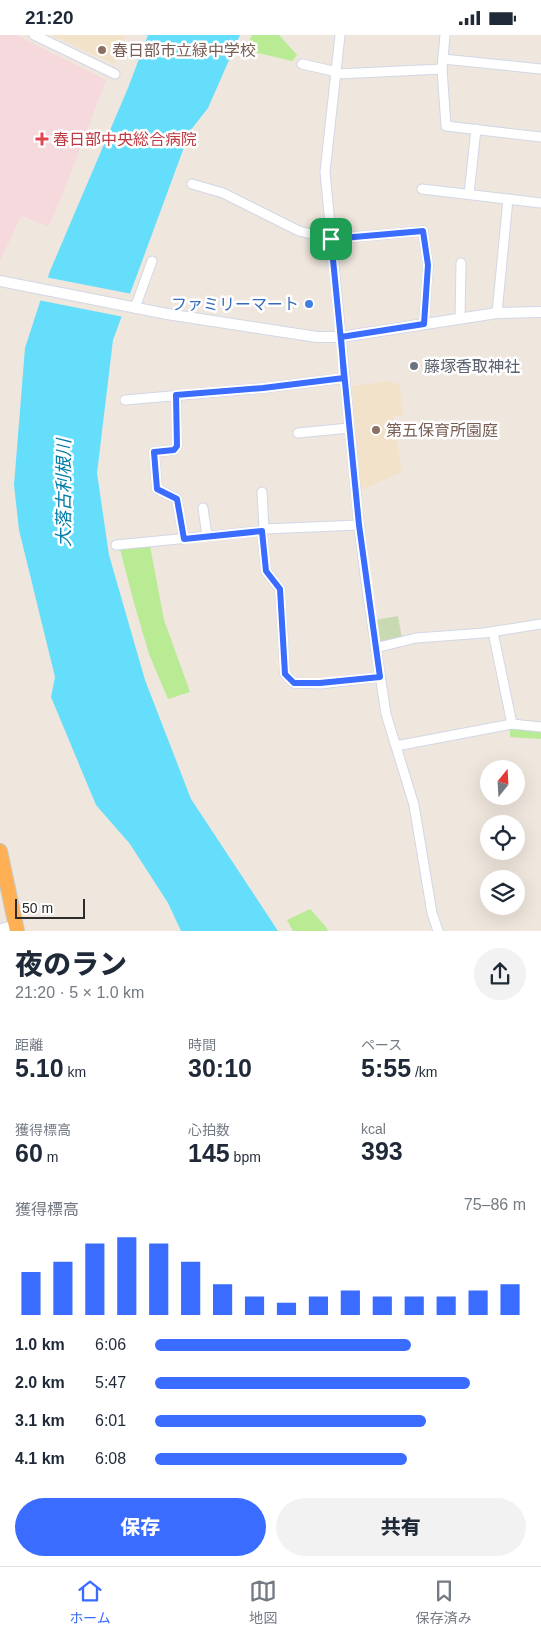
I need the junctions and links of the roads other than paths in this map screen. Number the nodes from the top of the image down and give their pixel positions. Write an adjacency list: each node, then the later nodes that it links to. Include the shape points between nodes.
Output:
1 (34, 35): 9 (street)
2 (340, 35): 8 (street)
3 (445, 35): 4 (street)
4 (443, 59): 6 (street); 7 (street)
5 (302, 64): 8 (street)
6 (442, 69): 8 (street); 10 (street, via 446,126)
7 (541, 69)
8 (337, 73): 17 (street, via 324,173)
9 (115, 74)
10 (476, 129): 11 (street); 14 (street)
11 (541, 137)
12 (192, 184): 17 (street, via 223,193 299,231)
13 (422, 189): 14 (street)
14 (469, 194): 15 (street)
15 (508, 199): 16 (street); 23 (street)
16 (541, 203)
17 (331, 239): 25 (street, via 423,231 428,265); 26 (street)
18 (152, 261): 21 (street)
19 (460, 263): 24 (street)
20 (0, 281): 21 (street)
21 (135, 308): 26 (street, via 317,337)
22 (541, 312): 23 (street)
23 (497, 313): 24 (street)
24 (460, 318): 25 (street)
25 (424, 324): 26 (street)
26 (341, 337): 27 (street)
27 (344, 378): 28 (street); 30 (street)
28 (176, 395): 29 (street); 37 (street, via 177,446 174,450 154,452 157,489 177,499)
29 (124, 399)
30 (349, 428): 31 (street); 34 (street)
31 (298, 433)
32 (262, 492): 35 (street)
33 (203, 508): 36 (street)
34 (359, 525): 35 (street); 41 (street)
35 (263, 530): 36 (street); 42 (street, via 266,571 280,589 285,674 294,683)
36 (207, 537): 37 (street)
37 (184, 539): 38 (street)
38 (116, 545)
39 (541, 624): 40 (street)
40 (493, 632): 41 (street, via 416,638); 43 (street)
41 (375, 648): 42 (street)
42 (380, 677): 45 (street, via 386,714)
43 (512, 724): 44 (street); 45 (street)
44 (541, 727)
45 (396, 746): 49 (street, via 414,805 432,913)
46 (0, 851): 47 (highway)
47 (16, 928): 48 (street)
48 (0, 929)
49 (438, 931)

